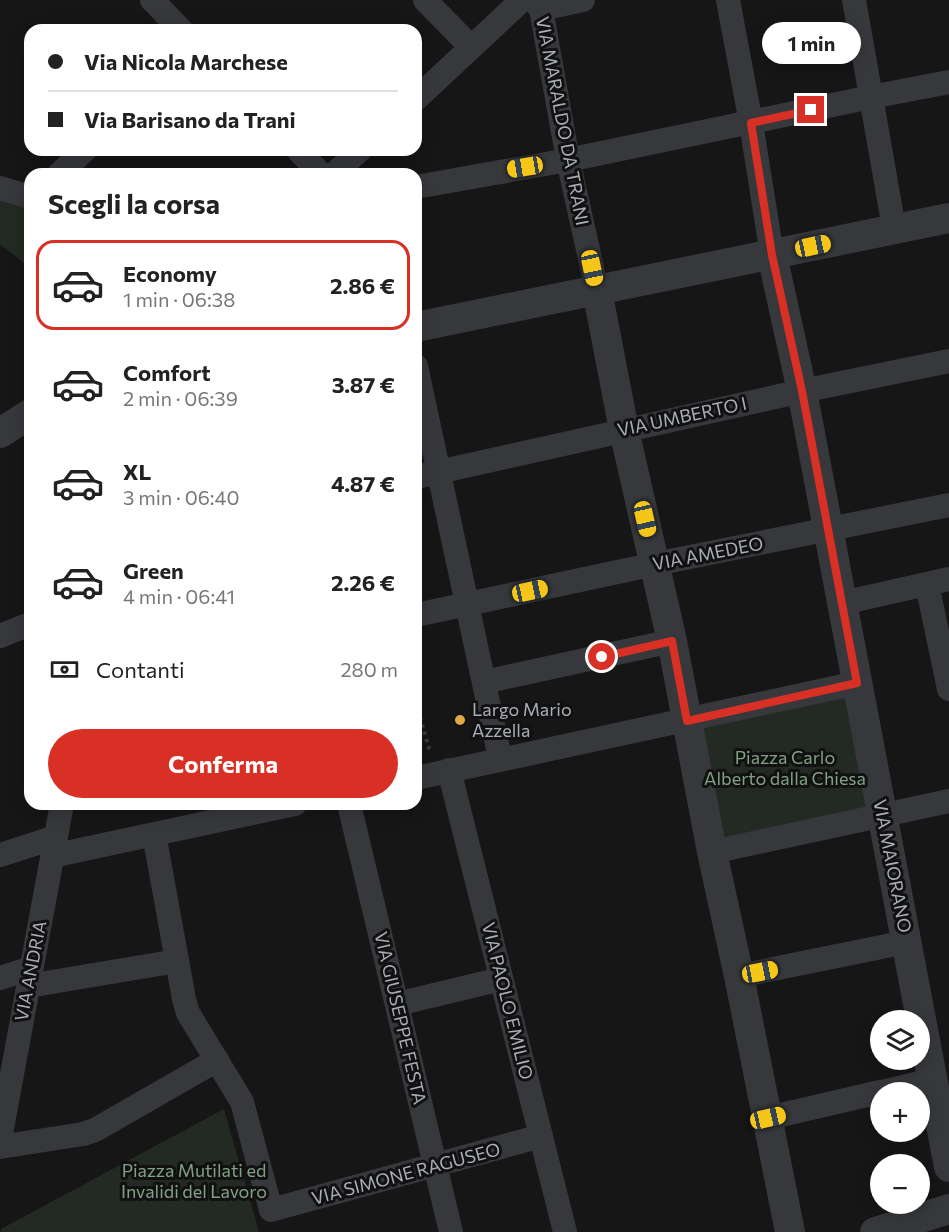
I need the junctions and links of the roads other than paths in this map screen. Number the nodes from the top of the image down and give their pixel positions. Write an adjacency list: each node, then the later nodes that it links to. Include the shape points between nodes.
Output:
1 (152, 0): 7 (street)
2 (425, 0): 8 (street)
3 (583, 0): 6 (street)
4 (728, 0): 12 (street, VIA MAIORANO)
5 (854, 0): 11 (street)
6 (532, 3): 8 (street); 16 (street, VIA MARALDO DA TRANI)
7 (175, 24)
8 (471, 47): 10 (street)
9 (949, 82): 11 (street)
10 (422, 93)
11 (871, 97): 12 (street); 24 (street)
12 (751, 123): 16 (street); 25 (street, VIA MAIORANO)
13 (78, 156): 17 (street)
14 (304, 156): 18 (street)
15 (354, 156): 19 (street)
16 (568, 160): 20 (street); 26 (street, VIA MARALDO DA TRANI)
17 (66, 168)
18 (315, 168)
19 (340, 168)
20 (422, 186)
21 (0, 188): 22 (street)
22 (24, 195)
23 (949, 218): 24 (street)
24 (894, 228): 25 (street)
25 (772, 255): 26 (street); 29 (street, VIA MAIORANO)
26 (597, 290): 27 (street); 31 (street, VIA MARALDO DA TRANI)
27 (422, 326)
28 (949, 361): 29 (street, VIA UMBERTO I)
29 (802, 391): 31 (street, VIA UMBERTO I); 36 (street, VIA MAIORANO)
30 (24, 418): 33 (street)
31 (624, 430): 34 (street, VIA UMBERTO I); 37 (street, VIA MARALDO DA TRANI)
32 (422, 431): 34 (street)
33 (0, 433)
34 (426, 474): 40 (street)
35 (949, 505): 36 (street, VIA AMEDEO)
36 (828, 529): 37 (street, VIA AMEDEO); 39 (street, VIA MAIORANO)
37 (655, 564): 40 (street, VIA AMEDEO); 44 (street, VIA MARALDO DA TRANI)
38 (938, 581): 39 (street); 47 (street)
39 (842, 603): 46 (street, VIA MAIORANO)
40 (467, 604): 41 (street); 45 (street)
41 (422, 614)
42 (24, 626): 43 (street)
43 (0, 636)
44 (672, 641): 45 (street); 48 (street, VIA MARALDO DA TRANI)
45 (484, 682): 49 (street)
46 (857, 683): 48 (street); 55 (street, VIA MAIORANO)
47 (949, 689)
48 (687, 721): 49 (street); 58 (street, VIA MARALDO DA TRANI)
49 (500, 758): 50 (street)
50 (434, 773): 65 (street, VIA PAOLO EMILIO)
51 (949, 801): 55 (street)
52 (61, 810): 57 (street, VIA ANDRIA)
53 (267, 810): 56 (street)
54 (350, 810): 66 (street, VIA GIUSEPPE FESTA)
55 (882, 815): 58 (street); 60 (street, VIA MAIORANO)
56 (154, 834): 57 (street); 61 (street)
57 (54, 846): 59 (street); 63 (street, VIA ANDRIA)
58 (712, 852): 62 (street, VIA MARALDO DA TRANI)
59 (0, 855)
60 (906, 942): 62 (street); 69 (street, VIA MAIORANO)
61 (177, 961): 63 (street); 68 (street, via 188,1014)
62 (740, 976): 72 (street, VIA MARALDO DA TRANI)
63 (29, 977): 64 (street); 67 (street, VIA ANDRIA)
64 (0, 978)
65 (501, 979): 66 (street); 73 (street, VIA PAOLO EMILIO)
66 (397, 1004): 76 (street, VIA GIUSEPPE FESTA)
67 (9, 1041): 74 (street, VIA ANDRIA)
68 (217, 1060): 75 (street, via 95,1130); 76 (street, VIA SIMONE RAGUSEO, via 242,1102 271,1210)
69 (932, 1080): 70 (street); 77 (street, VIA MAIORANO)
70 (924, 1082)
71 (870, 1095): 72 (street)
72 (768, 1118): 81 (street, VIA MARALDO DA TRANI)
73 (541, 1136): 76 (street, VIA SIMONE RAGUSEO); 80 (street, VIA PAOLO EMILIO)
74 (0, 1139)
75 (0, 1147)
76 (436, 1166): 79 (street, VIA GIUSEPPE FESTA)
77 (949, 1167)
78 (949, 1209): 82 (street)
79 (451, 1232)
80 (565, 1232)
81 (790, 1232)
82 (875, 1232)

